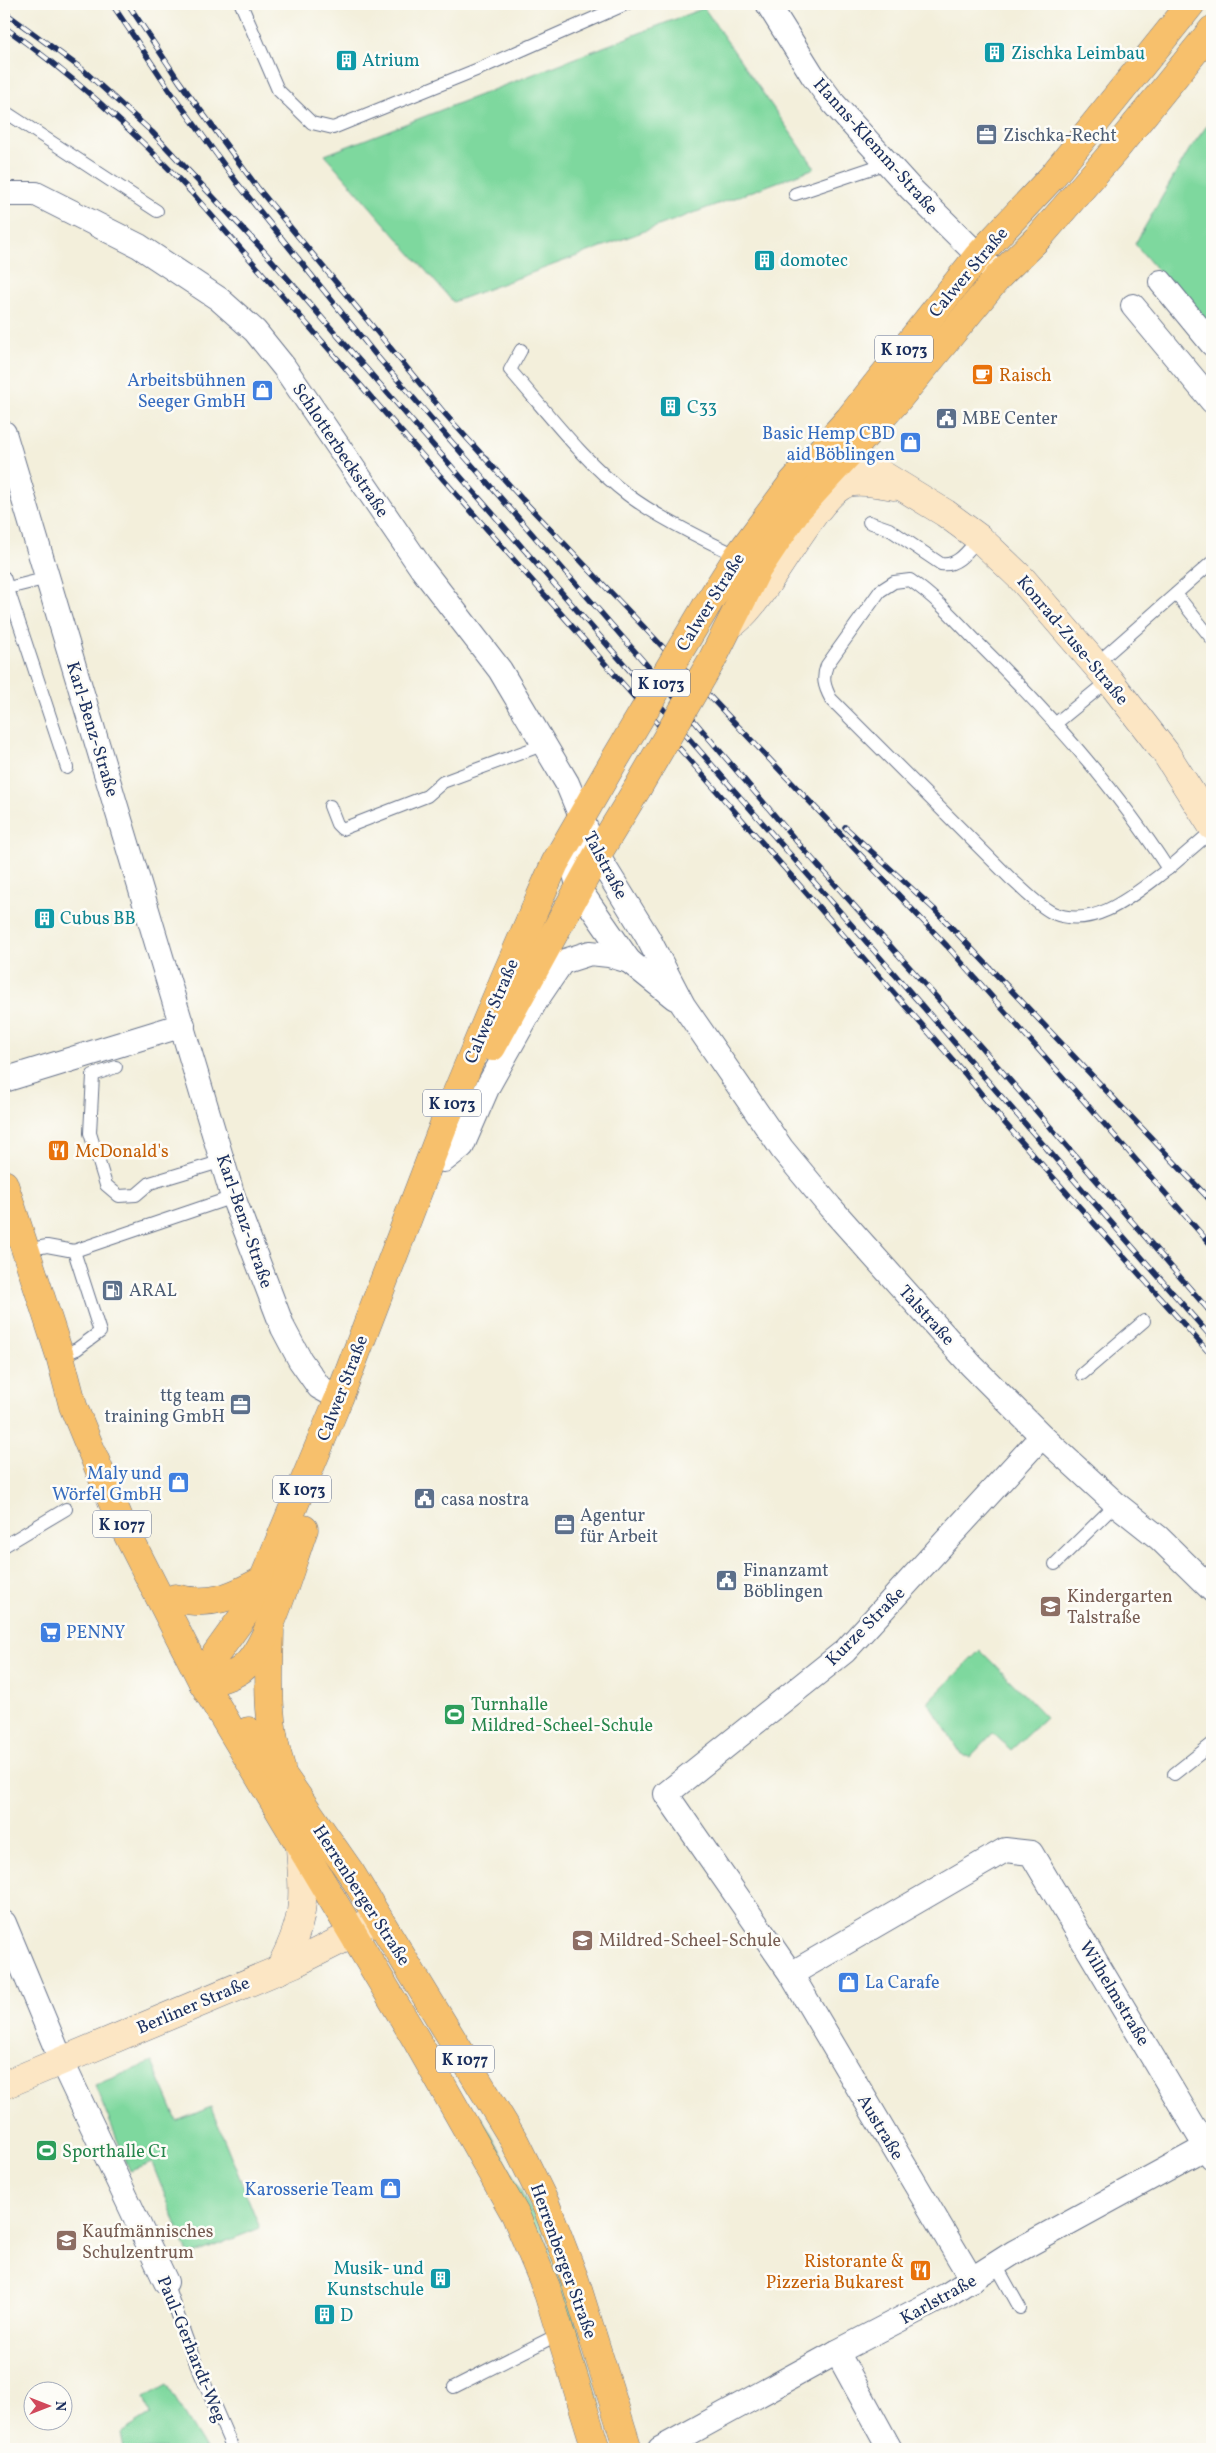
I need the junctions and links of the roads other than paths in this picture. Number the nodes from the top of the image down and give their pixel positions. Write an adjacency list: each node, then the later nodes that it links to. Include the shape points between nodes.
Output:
1 (241, 4): 2 (lane, via 278,90 312,123 333,128)
2 (626, 4)
3 (768, 4): 7 (street, Hanns-Klemm-Straße, via 812,76)
4 (1191, 4): 11 (main road, Calwer Straße / K 1073, via 1051,178)
5 (1212, 30): 12 (main road, Calwer Straße / K 1073, via 1109,156 1040,235)
6 (4, 111): 10 (lane)
7 (887, 163): 9 (lane); 11 (street, Hanns-Klemm-Straße)
8 (4, 194): 33 (street, Schlotterbeckstraße, via 36,194 139,246 220,299 255,331 422,569 500,670)
9 (796, 194)
10 (157, 211)
11 (978, 256): 12 (street, Hanns-Klemm-Straße); 19 (main road, Calwer Straße / K 1073)
12 (999, 276): 19 (main road, Calwer Straße / K 1073, via 894,404)
13 (1161, 282): 15 (street)
14 (1133, 306): 17 (street)
15 (1212, 344)
16 (521, 350): 25 (lane, via 510,370 603,475 651,511)
17 (1212, 401)
18 (4, 433): 26 (street, Karl-Benz-Straße)
19 (838, 447): 21 (street, Konrad-Zuse-Straße); 25 (main road, Calwer Straße / K 1073, via 797,510)
20 (848, 484): 21 (street, Konrad-Zuse-Straße); 29 (street, Calwer Straße, via 830,496 809,521 761,594)
21 (901, 486): 23 (street, Konrad-Zuse-Straße)
22 (869, 522): 23 (lane, via 889,530 947,565 963,556)
23 (979, 538): 31 (street, Konrad-Zuse-Straße, via 1022,579)
24 (1212, 562): 28 (lane)
25 (747, 563): 29 (main road, Calwer Straße / K 1073); 36 (main road, Calwer Straße / K 1073, bridge, via 707,605)
26 (48, 578): 27 (lane); 45 (street, Karl-Benz-Straße)
27 (5, 585): 34 (lane)
28 (1176, 594): 30 (lane); 31 (lane)
29 (728, 628): 39 (main road, Calwer Straße / K 1073, bridge)
30 (1212, 639)
31 (1102, 672): 32 (lane, via 1082,702); 37 (street, Konrad-Zuse-Straße, via 1165,752)
32 (1055, 724): 40 (lane, via 1116,795); 40 (lane, via 928,592 910,580 894,582 880,590 827,664 823,676 824,688 831,699 1011,879 1053,912 1071,918 1109,909)
33 (545, 744): 35 (lane, via 443,782 427,796 342,829); 36 (street, Schlotterbeckstraße)
34 (67, 768)
35 (330, 806)
36 (582, 816): 39 (street, Talstraße); 41 (street, Talstraße, via 572,844 571,859); 57 (main road, Calwer Straße / K 1073, via 555,863 471,1057)
37 (1212, 826)
38 (1212, 831): 40 (lane)
39 (597, 854): 41 (main road, Calwer Straße / K 1073); 44 (street, Talstraße, via 647,936)
40 (1168, 869)
41 (579, 889): 43 (street, Talstraße); 49 (main road, Calwer Straße / K 1073, via 476,1078)
42 (582, 954): 43 (street, Talstraße, via 609,955); 49 (street, Calwer Straße, via 562,962 552,975 488,1086 462,1146)
43 (629, 961): 44 (street, Talstraße)
44 (683, 1005): 58 (street, Talstraße, via 805,1178 971,1365)
45 (183, 1025): 47 (street); 48 (street, Karl-Benz-Straße)
46 (116, 1067): 48 (lane, via 93,1075 90,1133 106,1185 119,1196 136,1195 150,1183)
47 (4, 1080)
48 (223, 1160): 51 (street, Karl-Benz-Straße)
49 (444, 1160): 66 (main road, Calwer Straße / K 1073, via 295,1552)
50 (4, 1184): 52 (main road, Herrenberger Straße / K 1077)
51 (233, 1197): 53 (lane); 57 (street, Karl-Benz-Straße, via 283,1328 319,1387)
52 (26, 1250): 53 (lane, via 47,1246); 55 (main road, Herrenberger Straße / K 1077)
53 (74, 1251): 55 (lane, via 100,1332)
54 (1144, 1321): 56 (lane)
55 (60, 1356): 65 (main road, Herrenberger Straße / K 1077); 67 (main road, Herrenberger Straße / K 1077, via 73,1406 119,1518)
56 (1082, 1374)
57 (339, 1398): 63 (main road, Calwer Straße / K 1073)
58 (1042, 1436): 59 (street, Talstraße); 71 (street, Kurze Straße, via 845,1651)
59 (1116, 1504): 62 (lane); 64 (street, Talstraße, via 1159,1538)
60 (66, 1509): 61 (lane)
61 (4, 1546)
62 (1055, 1564)
63 (264, 1580): 65 (main road, via 240,1592 207,1602); 67 (main road, Calwer Straße / K 1073)
64 (1212, 1590)
65 (175, 1598): 67 (main road, Herrenberger Straße / K 1077)
66 (270, 1627): 67 (main road, Calwer Straße / K 1073, via 256,1654 243,1668); 70 (main road, K 1073, via 268,1703 274,1743)
67 (211, 1675): 70 (main road, Herrenberger Straße / K 1077, via 248,1731); 72 (main road, Herrenberger Straße / K 1077)
68 (1212, 1744): 69 (lane)
69 (1174, 1774)
70 (284, 1776): 73 (main road, Herrenberger Straße / K 1077)
71 (666, 1794): 77 (street, Austraße)
72 (300, 1848): 75 (main road, Herrenberger Straße / K 1077); 76 (street, via 301,1918 294,1942)
73 (377, 1916): 75 (street, Berliner Straße); 90 (main road, Herrenberger Straße / K 1077, via 531,2173 575,2280)
74 (4, 1923): 78 (street, Paul-Gerhardt-Weg)
75 (353, 1933): 76 (street, Berliner Straße); 85 (main road, Herrenberger Straße / K 1077, via 515,2214 546,2287)
76 (279, 1970): 78 (street, Berliner Straße)
77 (791, 1974): 80 (street, Wilhelmstraße, via 1005,1850 1031,1853); 82 (street, Austraße)
78 (61, 2060): 79 (street, Berliner Straße); 83 (street, Paul-Gerhardt-Weg)
79 (4, 2084)
80 (1210, 2149): 81 (street, Karlstraße)
81 (996, 2265): 82 (street, Karlstraße); 84 (lane)
82 (972, 2280): 86 (street, Karlstraße)
83 (166, 2282): 88 (lane, Paul-Gerhardt-Weg, via 192,2354)
84 (1020, 2308)
85 (561, 2333): 87 (lane); 89 (main road, Herrenberger Straße / K 1077)
86 (837, 2352): 91 (street, Karlstraße); 92 (street)
87 (454, 2387)
88 (233, 2449)
89 (596, 2449)
90 (628, 2449)
91 (660, 2449)
92 (890, 2449)

